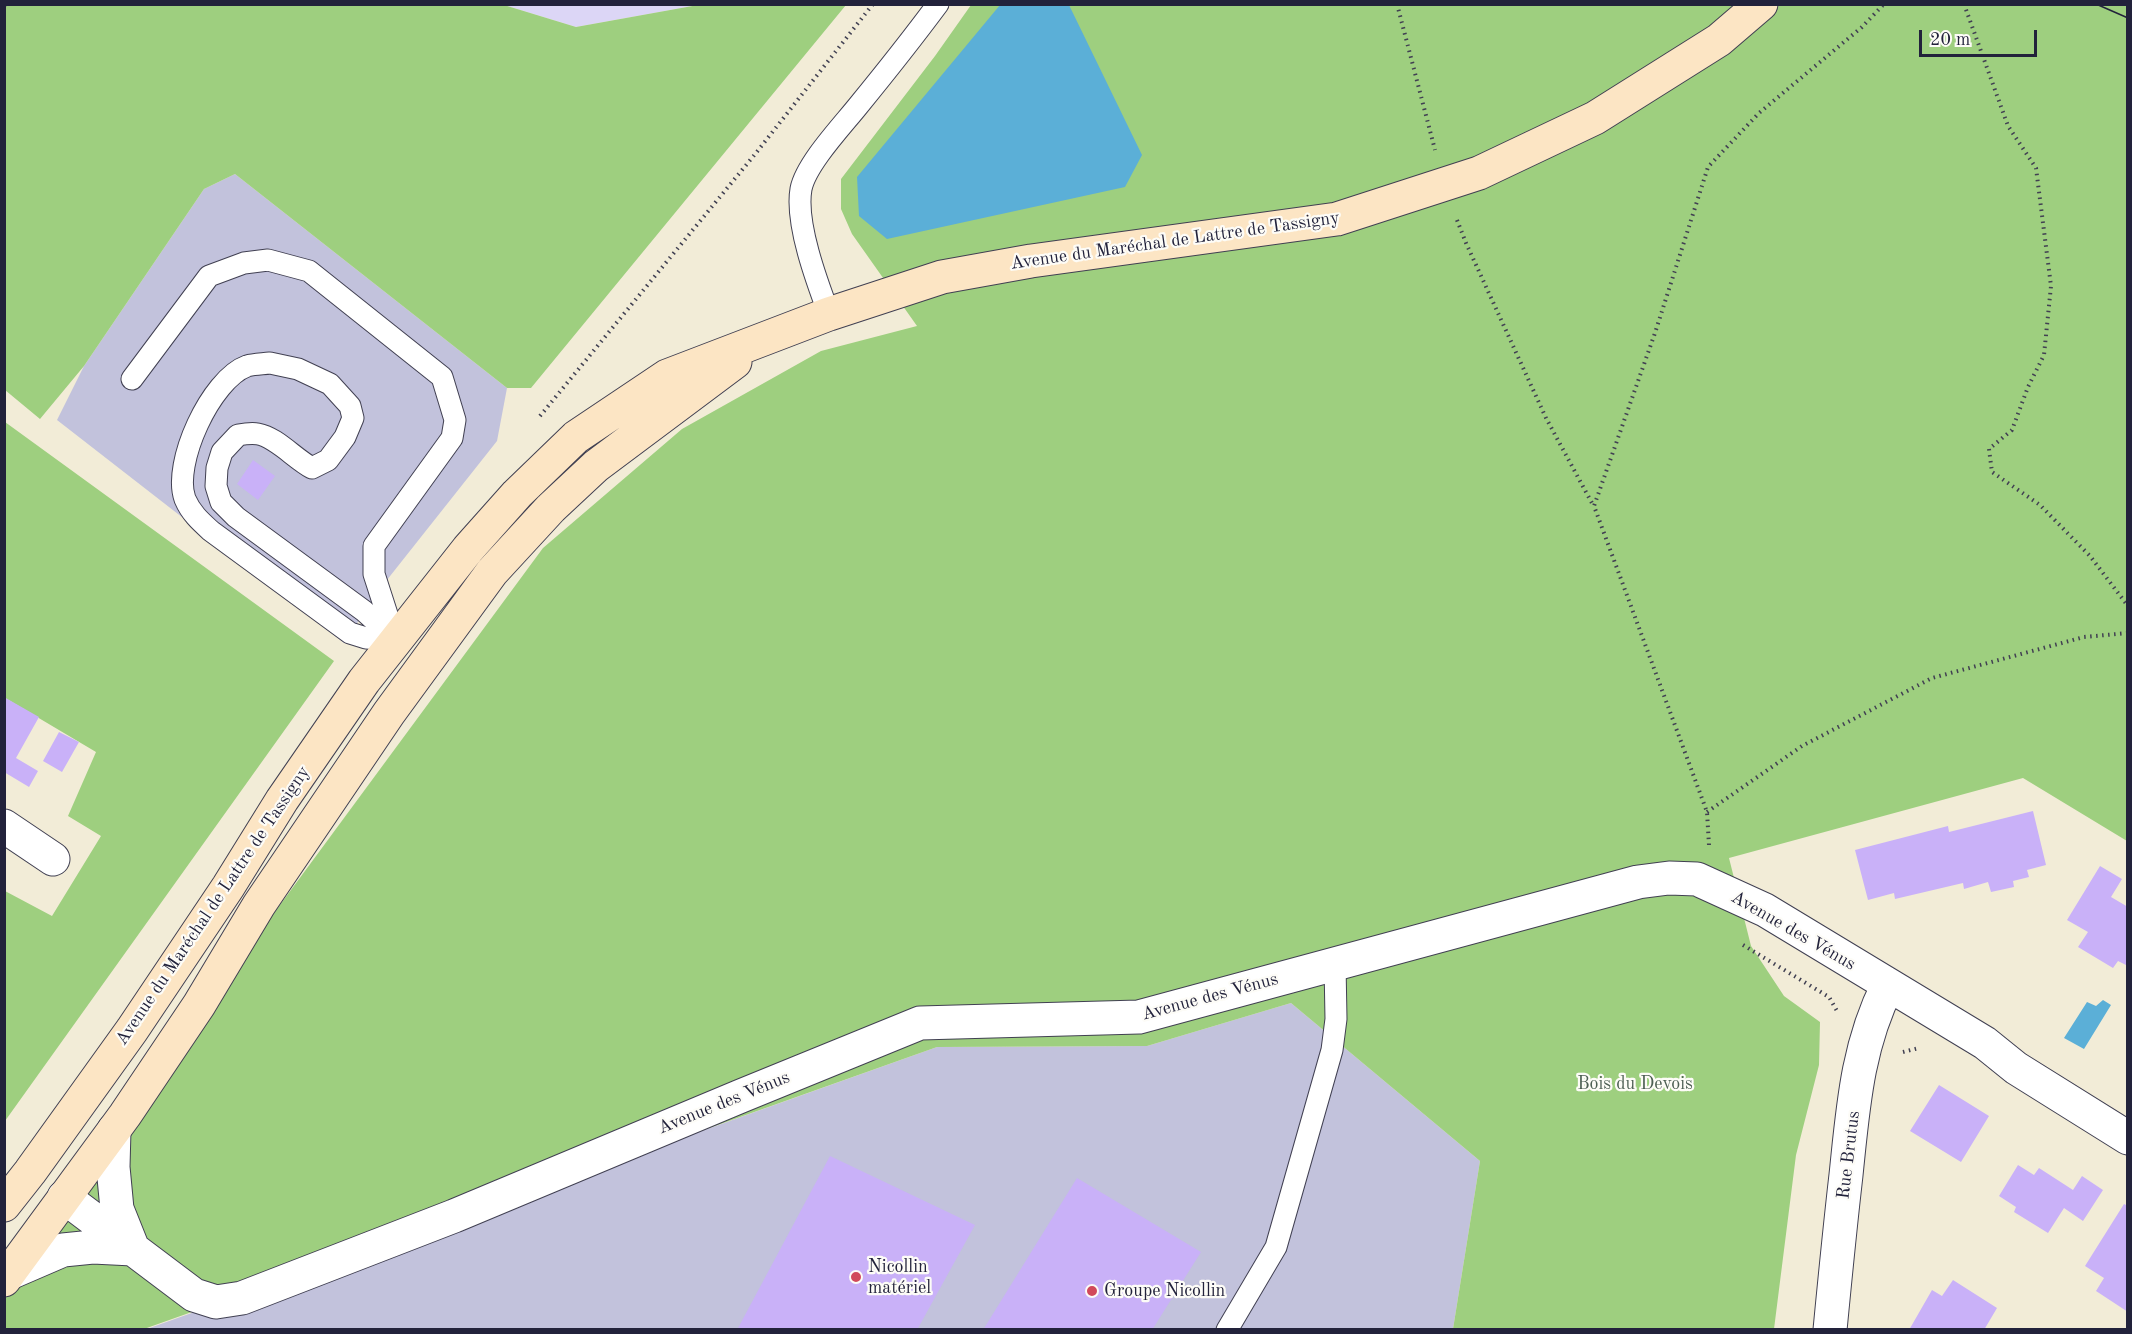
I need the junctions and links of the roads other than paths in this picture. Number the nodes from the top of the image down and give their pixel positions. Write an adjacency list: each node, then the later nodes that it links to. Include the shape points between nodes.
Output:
1 (938, 4): 3 (lane, via 821,153 801,189 802,225)
2 (1761, 4): 3 (street, Avenue du Maréchal de Lattre de Tassigny, via 1719,40 1595,118 1479,173 1337,219 942,277)
3 (829, 314): 4 (street, Avenue du Maréchal de Lattre de Tassigny)
4 (765, 339): 6 (street, Avenue du Maréchal de Lattre de Tassigny, via 667,376 576,437 468,549); 7 (street, Avenue du Maréchal de Lattre de Tassigny, via 596,466 551,508 492,572)
5 (132, 379): 6 (lane, via 209,276 244,263 268,260 309,271 442,377 455,420 452,438 374,546 374,574)
6 (396, 640): 6 (lane, via 221,502 216,486 217,468 222,452 238,435 259,434 312,468 328,460 353,418 350,406 330,384 298,369 270,363 246,367 225,382 205,408 189,443 184,496 193,514 350,633); 7 (street); 14 (street, Avenue du Maréchal de Lattre de Tassigny, via 282,800 132,1030)
7 (424, 664): 12 (street, Avenue du Maréchal de Lattre de Tassigny, via 259,904 199,1005)
8 (4, 826): 9 (street)
9 (53, 859)
10 (1335, 964): 11 (street, Avenue des Vénus, via 1638,882 1697,879 1765,910); 17 (street, Avenue des Vénus, via 1139,1017 920,1023 454,1216 242,1298 216,1302 194,1295); 19 (lane, via 1332,1050 1276,1247)
11 (1888, 985): 13 (street, Avenue des Vénus, via 1985,1043 2016,1068); 20 (street, Rue Brutus, via 1862,1051)
12 (114, 1130): 15 (street, Avenue du Maréchal de Lattre de Tassigny); 17 (street, via 117,1209)
13 (2127, 1138)
14 (30, 1172): 15 (street); 16 (street, Avenue du Maréchal de Lattre de Tassigny)
15 (64, 1197): 17 (street, Avenue des Vénus); 18 (street, Avenue du Maréchal de Lattre de Tassigny)
16 (4, 1205)
17 (133, 1249): 18 (street, via 63,1250)
18 (8, 1276)
19 (1227, 1329)
20 (1830, 1329)

